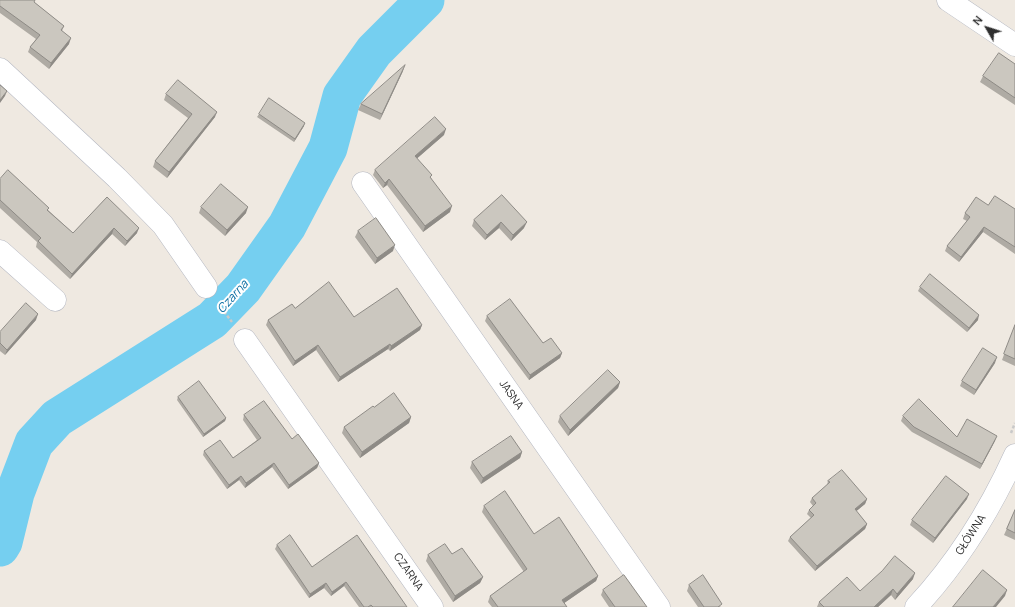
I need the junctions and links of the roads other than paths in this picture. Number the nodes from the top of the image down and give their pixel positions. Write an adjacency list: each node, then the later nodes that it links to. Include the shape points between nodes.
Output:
1 (948, 0): 2 (street)
2 (1015, 45)
3 (0, 69): 6 (street, via 118,178 163,225)
4 (363, 183): 11 (street, JASNA)
5 (0, 252): 7 (street)
6 (206, 287)
7 (55, 300)
8 (245, 340): 10 (street, CZARNA)
9 (1015, 455): 12 (street, GŁÓWNA, via 983,517 954,560)
10 (432, 607)
11 (659, 607)
12 (916, 607)

